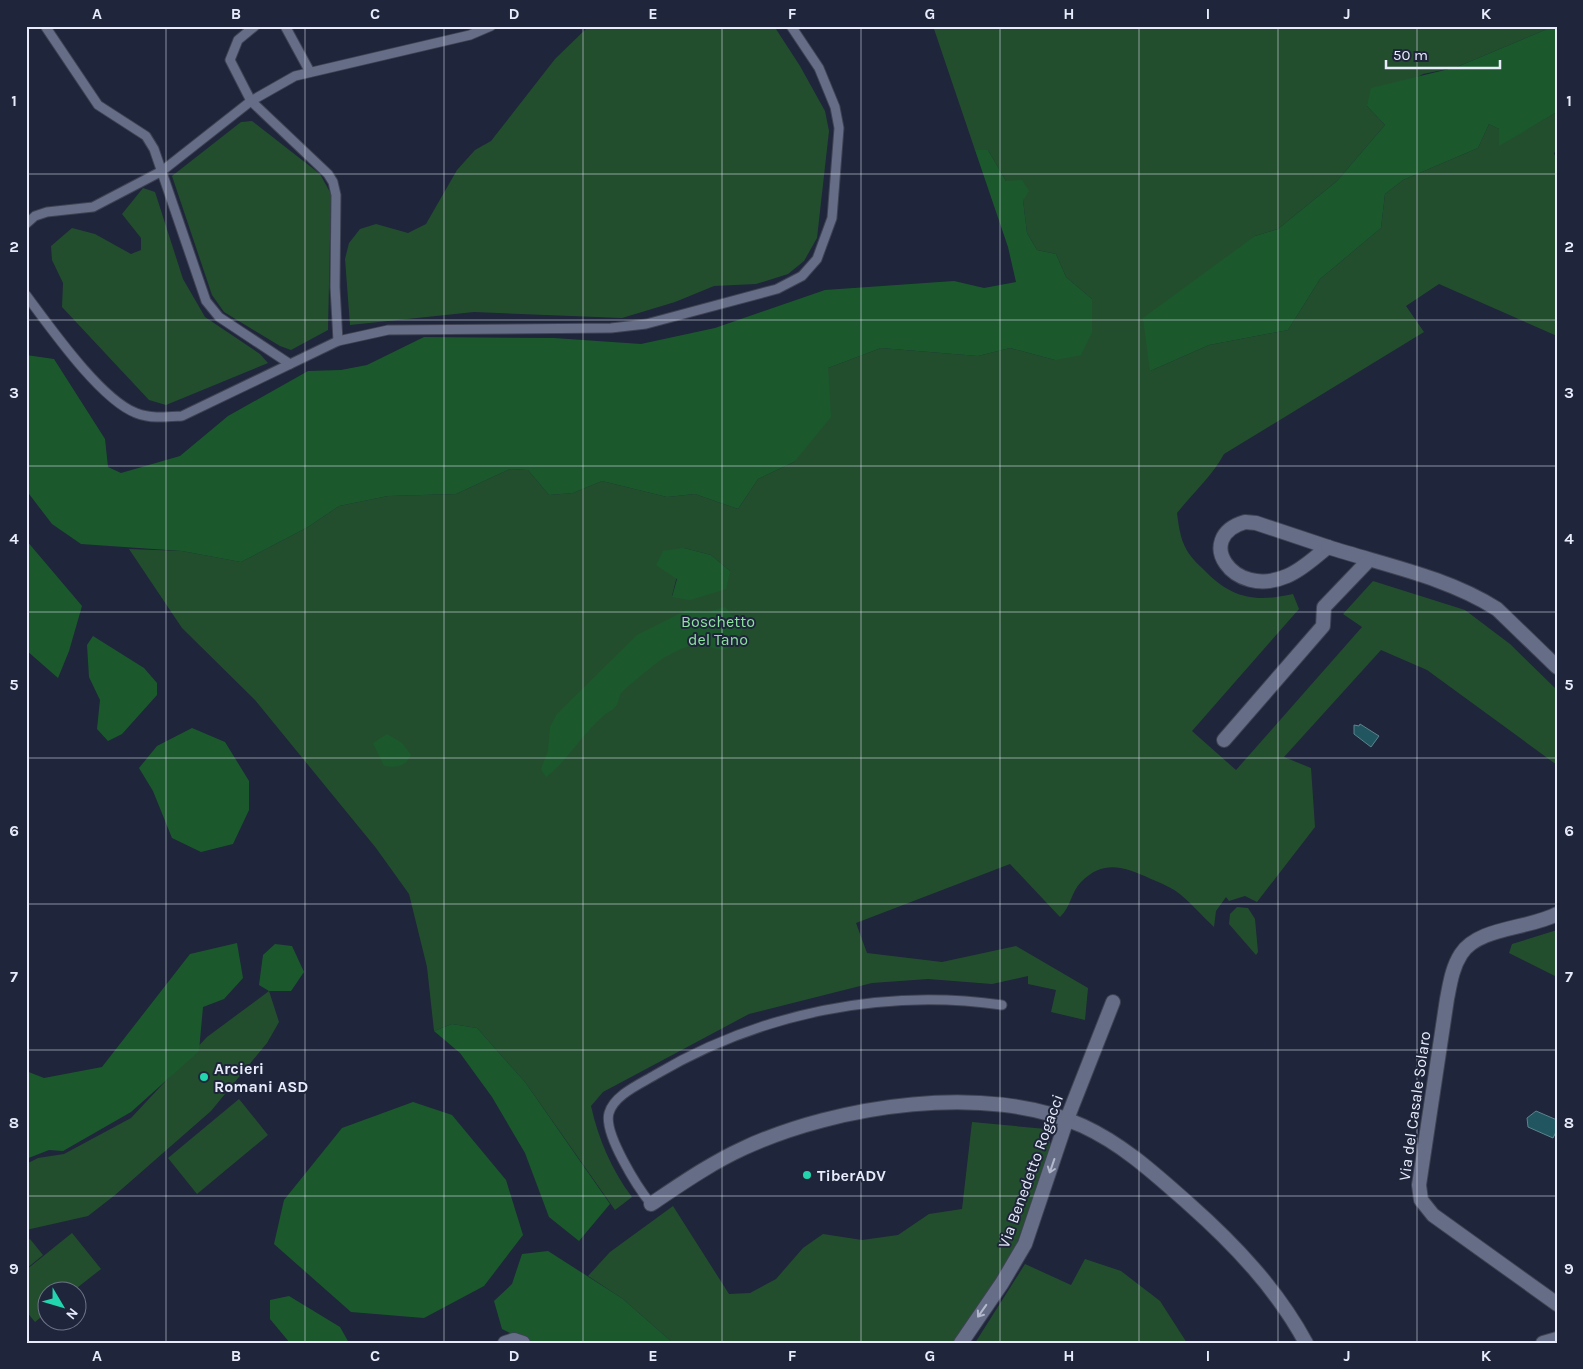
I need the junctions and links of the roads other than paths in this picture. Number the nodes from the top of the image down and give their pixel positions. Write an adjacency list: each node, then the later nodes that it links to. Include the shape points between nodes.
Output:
1 (45, 26): 8 (lane, via 98,106 146,136)
2 (255, 26): 7 (lane, via 238,40 230,60)
3 (285, 26): 6 (lane)
4 (491, 26): 6 (lane, via 470,35)
5 (791, 26): 11 (lane, via 819,68 836,107 839,128 832,218 816,259 802,276 776,289 646,324 612,328 388,330)
6 (310, 72): 7 (lane, via 295,76)
7 (251, 101): 8 (lane); 11 (lane, via 333,182 336,195)
8 (162, 171): 9 (lane, via 93,207 47,212); 12 (lane, via 206,301 219,317)
9 (26, 224)
10 (26, 295): 12 (lane, via 60,341 120,406 138,414 160,418 182,416)
11 (338, 341): 12 (lane)
12 (290, 364)
13 (1328, 547): 13 (street, via 1245,522 1226,531 1220,549 1230,570 1255,583 1286,576); 14 (street)
14 (1369, 560): 15 (street, via 1461,589 1486,601); 16 (street, via 1324,607 1323,626)
15 (1557, 667)
16 (1224, 740)
17 (1557, 914): 22 (street, Via del Casale Solaro, via 1537,923 1486,936 1470,944 1460,956 1447,999 1418,1185 1421,1200 1433,1215)
18 (1112, 1002): 20 (street, Via Benedetto Rogacci)
19 (1002, 1005): 21 (lane, via 931,998 851,1004 778,1023 710,1046 670,1066 618,1099 609,1113 610,1127 622,1157)
20 (1067, 1119): 21 (street, via 960,1102 858,1112 745,1147); 26 (street, Via Benedetto Rogacci, one-way to 26, via 1025,1244); 27 (street, via 1135,1158 1203,1217 1266,1283)
21 (651, 1204)
22 (1557, 1304)
23 (1557, 1339): 28 (street)
24 (504, 1343): 25 (street, via 514,1340)
25 (523, 1343)
26 (961, 1343)
27 (1306, 1343)
28 (1543, 1343)

